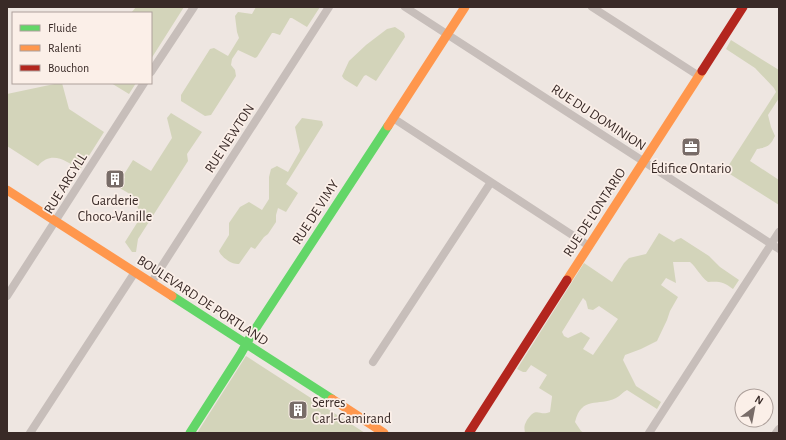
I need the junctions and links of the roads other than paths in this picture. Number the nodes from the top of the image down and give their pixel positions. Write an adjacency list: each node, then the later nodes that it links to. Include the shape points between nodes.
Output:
1 (194, 7): 8 (street)
2 (329, 7): 21 (street, RUE NEWTON)
3 (405, 7): 7 (street, RUE DU DOMINION)
4 (465, 7): 7 (street, RUE DE VIMY)
5 (592, 7): 9 (street)
6 (743, 7): 9 (street, RUE DE L'ONTARIO)
7 (447, 34): 11 (street, RUE DE VIMY); 12 (street, RUE DU DOMINION)
8 (152, 70)
9 (699, 76): 12 (street, RUE DE L'ONTARIO)
10 (143, 84): 15 (street, RUE ARGYLL)
11 (393, 118): 13 (street); 23 (street, RUE DE VIMY)
12 (644, 162): 17 (street, RUE DU DOMINION); 18 (street, RUE DE L'ONTARIO)
13 (491, 182): 18 (street); 24 (street)
14 (7, 190): 15 (street, BOULEVARD DE PORTLAND)
15 (56, 221): 20 (street, BOULEVARD DE PORTLAND); 22 (street, RUE ARGYLL)
16 (779, 232): 17 (street)
17 (771, 244): 19 (street, RUE DU DOMINION); 30 (street)
18 (589, 246): 29 (street, RUE DE L'ONTARIO)
19 (779, 249)
20 (135, 272): 21 (street, BOULEVARD DE PORTLAND); 26 (street)
21 (151, 283): 23 (street, BOULEVARD DE PORTLAND)
22 (7, 296)
23 (246, 344): 27 (street, RUE DE VIMY); 28 (street, BOULEVARD DE PORTLAND)
24 (373, 362)
25 (779, 429): 31 (street)
26 (30, 433)
27 (190, 433)
28 (384, 433)
29 (469, 433)
30 (649, 433)
31 (776, 433)

